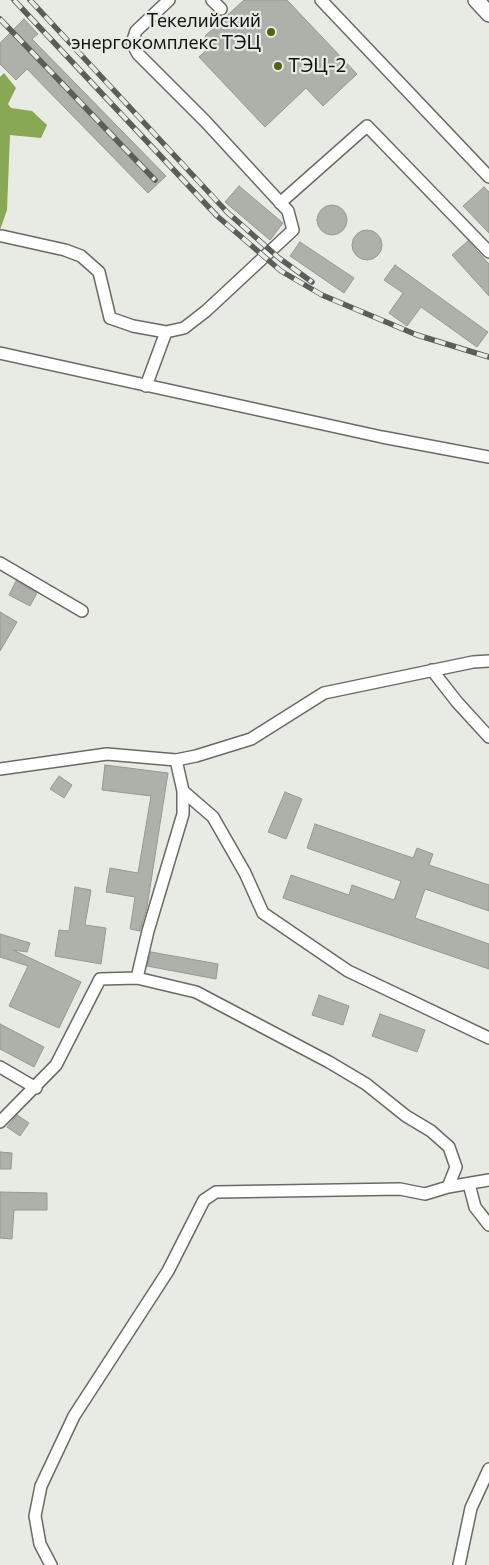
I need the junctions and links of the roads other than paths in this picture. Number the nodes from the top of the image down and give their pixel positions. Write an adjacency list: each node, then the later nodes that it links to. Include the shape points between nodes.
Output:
1 (169, 0): 8 (street, via 136,31 132,44)
2 (212, 0): 5 (street)
3 (321, 0): 7 (street)
4 (476, 0): 6 (main road)
5 (221, 9)
6 (489, 14)
7 (489, 177)
8 (280, 203): 10 (street, via 368,126); 11 (street, via 288,211 293,230 206,311 184,328)
9 (2, 236): 11 (street, via 82,256 99,272 110,318)
10 (489, 252)
11 (166, 332): 13 (street)
12 (0, 353): 13 (street)
13 (146, 386): 14 (street)
14 (489, 457)
15 (0, 563): 16 (street)
16 (82, 611)
17 (489, 661): 18 (street)
18 (432, 670): 19 (street); 20 (street, via 324,693 251,739)
19 (489, 737)
20 (176, 760): 21 (street, via 107,754); 22 (street)
21 (0, 769)
22 (183, 791): 23 (street, via 183,814); 24 (street, via 213,817 245,873 263,913 348,971)
23 (137, 978): 26 (street, via 100,979 56,1065); 30 (street, via 196,992 366,1084 449,1147 456,1167)
24 (489, 1038)
25 (0, 1067): 26 (street)
26 (36, 1088): 27 (street)
27 (0, 1122)
28 (489, 1180): 29 (street)
29 (469, 1184): 30 (street); 31 (street, via 475,1207)
30 (448, 1187): 33 (street, via 425,1194 400,1189 216,1192 204,1200 163,1279 74,1416 41,1486 35,1516 40,1544)
31 (489, 1225)
32 (489, 1469): 34 (street, via 471,1508)
33 (51, 1565)
34 (459, 1565)

